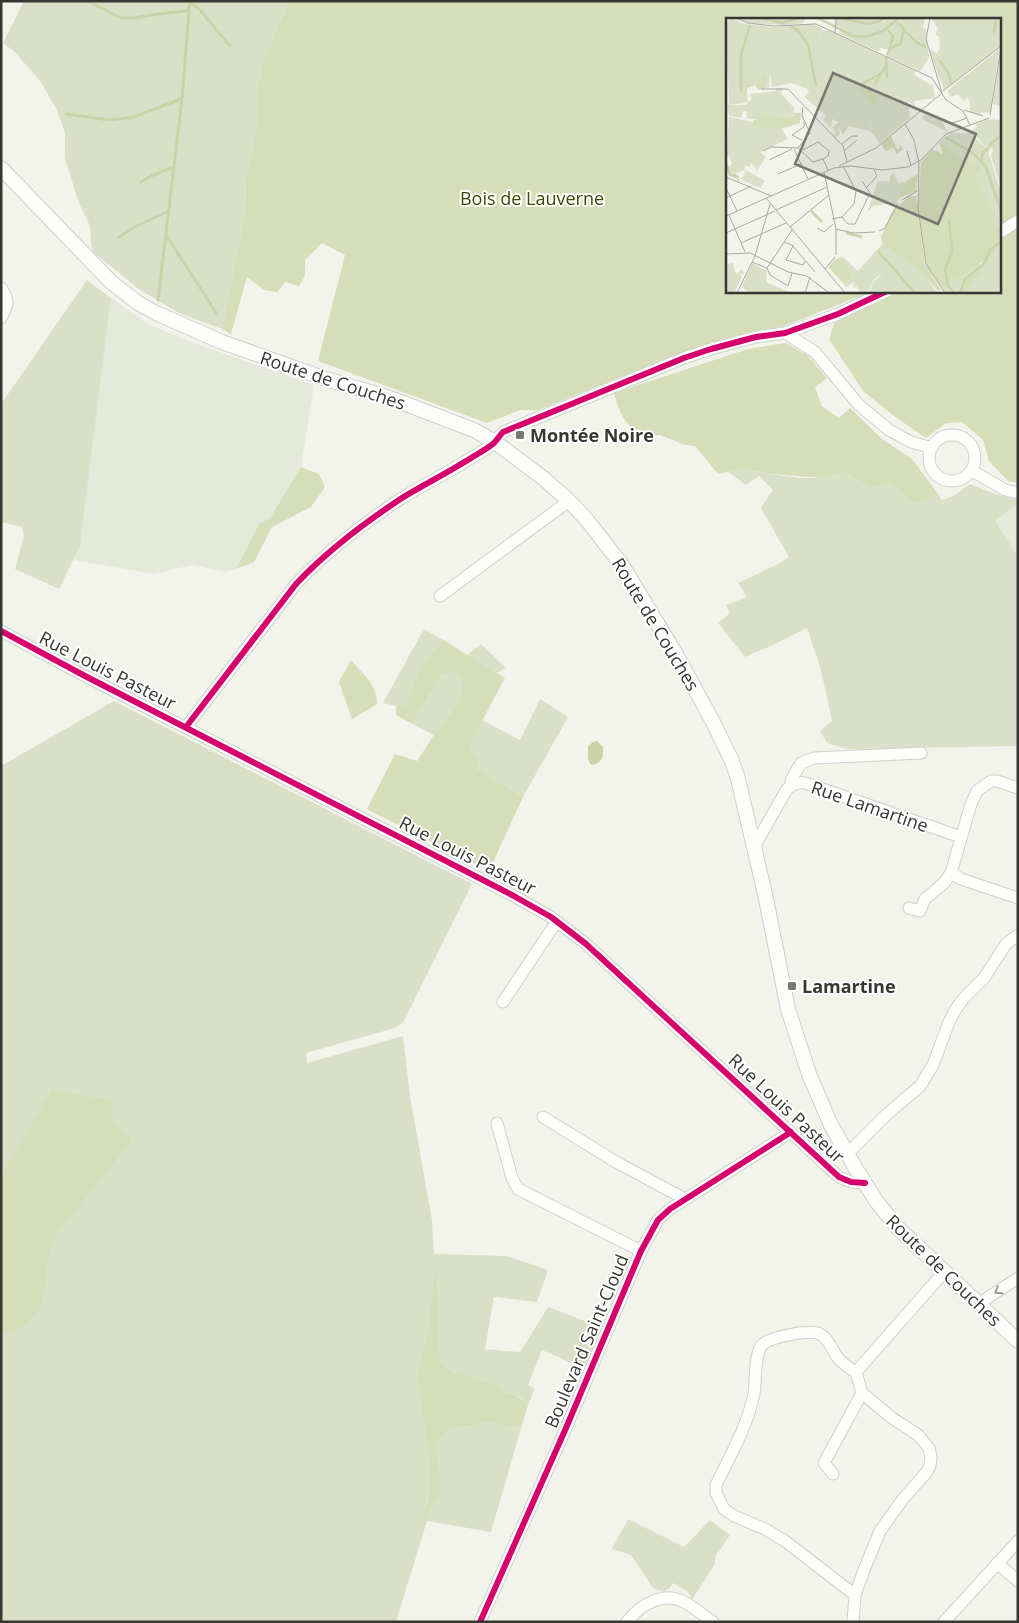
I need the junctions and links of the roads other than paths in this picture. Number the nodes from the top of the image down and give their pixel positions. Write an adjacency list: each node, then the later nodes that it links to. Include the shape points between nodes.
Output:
1 (1, 168): 8 (main road, Route de Couches, via 111,282 156,314 326,380 390,398 474,430)
2 (1018, 221): 3 (street)
3 (1002, 231)
4 (1, 288): 6 (street, via 8,303)
5 (885, 292): 7 (street, via 838,314)
6 (1, 318)
7 (785, 333): 8 (street, via 756,337 684,358 504,432); 9 (street, via 815,352 858,404 889,430 911,442)
8 (495, 442): 12 (main road, Route de Couches); 15 (street, via 381,512 309,570)
9 (932, 448): 10 (street, via 931,467 940,477 953,481); 10 (street, via 944,437 959,436 971,446 974,454)
10 (971, 470): 11 (street, via 1005,490)
11 (1018, 493)
12 (569, 501): 13 (street); 20 (main road, Route de Couches, via 622,565 713,722 731,759)
13 (440, 596)
14 (1, 631): 15 (street, Rue Louis Pasteur)
15 (186, 727): 24 (street, Rue Louis Pasteur)
16 (921, 753): 17 (street, via 814,758 801,763)
17 (793, 784): 19 (street, Rue Lamartine, via 805,783); 20 (street, Rue Lamartine, via 781,797)
18 (1018, 788): 19 (street, via 997,781 982,786 971,804)
19 (961, 837): 21 (street)
20 (754, 847): 30 (main road, Route de Couches, via 788,1009 821,1104)
21 (951, 873): 22 (street); 23 (street, via 925,899 920,911)
22 (1018, 898)
23 (909, 908)
24 (557, 921): 26 (street); 29 (street, Rue Louis Pasteur)
25 (1018, 936): 30 (street, via 1006,944 984,978 956,1009 933,1065 920,1086)
26 (504, 1002)
27 (543, 1117): 35 (street)
28 (497, 1123): 36 (street, via 518,1190)
29 (792, 1132): 31 (street, Rue Louis Pasteur); 35 (street, Boulevard Saint-Cloud)
30 (845, 1150): 31 (street); 33 (main road, Route de Couches)
31 (822, 1162): 32 (street, Rue Louis Pasteur)
32 (831, 1169): 33 (street, Rue Louis Pasteur); 34 (street, Rue Louis Pasteur, via 851,1182)
33 (856, 1170): 34 (main road, Route de Couches)
34 (865, 1183): 37 (main road, Route de Couches, via 896,1227)
35 (685, 1199): 36 (street, Boulevard Saint-Cloud, via 658,1220)
36 (641, 1251): 48 (street, Boulevard Saint-Cloud)
37 (944, 1272): 39 (main road, Route de Couches); 41 (street)
38 (1018, 1278): 39 (street, one-way to 39)
39 (978, 1304): 40 (main road, Route de Couches)
40 (1018, 1341)
41 (856, 1372): 42 (street); 47 (street, via 838,1358 827,1340 812,1331 762,1345 758,1351 749,1415 716,1485 716,1493 724,1509 785,1540)
42 (862, 1393): 43 (street, via 824,1463); 47 (street, via 918,1435 929,1448 931,1457 926,1474 880,1531)
43 (833, 1474)
44 (1018, 1541): 45 (street)
45 (997, 1563): 46 (street); 52 (street)
46 (1018, 1581)
47 (856, 1595): 51 (street)
48 (480, 1622)
49 (627, 1622): 50 (street, via 639,1609 662,1598 685,1602)
50 (713, 1622)
51 (853, 1622)
52 (944, 1622)

